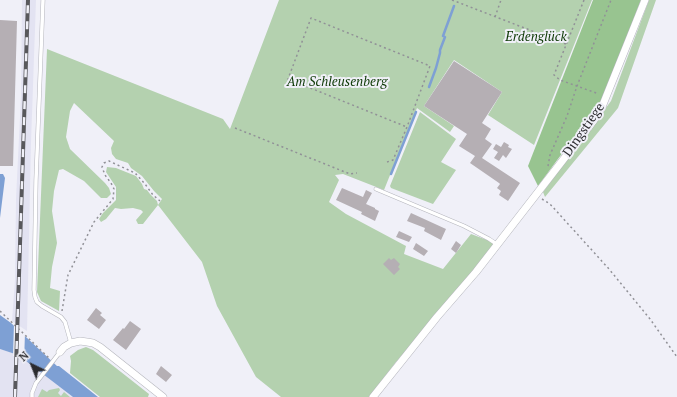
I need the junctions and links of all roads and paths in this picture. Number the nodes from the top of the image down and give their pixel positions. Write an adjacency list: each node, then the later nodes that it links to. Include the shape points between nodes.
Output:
1 (44, 0): 21 (lane, via 34,290 37,302)
2 (452, 0): 7 (path)
3 (501, 0): 7 (path)
4 (584, 0): 8 (path)
5 (611, 0): 9 (path)
6 (645, 0): 10 (street, Dingstiege)
7 (495, 17): 8 (path)
8 (566, 44): 9 (path, via 554,75)
9 (577, 86): 10 (path); 15 (path, via 550,155)
10 (606, 97): 15 (street, Dingstiege, via 594,120)
11 (407, 127): 11 (path, via 430,66 311,18 288,79); 13 (path, via 393,160)
12 (235, 128): 14 (path, via 350,174)
13 (387, 162)
14 (357, 173)
15 (550, 176): 17 (street, Dingstiege)
16 (376, 189): 19 (lane, via 464,226)
17 (536, 195): 19 (street, Dingstiege); 24 (path, via 550,204 609,269)
18 (160, 201): 21 (path, via 135,173 109,161 104,163 102,167 105,175 114,189 113,199 94,222 68,275)
19 (498, 245): 28 (street, Dingstiege)
20 (0, 311): 25 (path)
21 (61, 317): 22 (lane, via 68,329)
22 (71, 343): 23 (street); 27 (street, via 80,341 100,347)
23 (60, 352): 26 (lane, via 36,383)
24 (677, 357)
25 (49, 358)
26 (32, 397)
27 (163, 397)
28 (374, 397)

